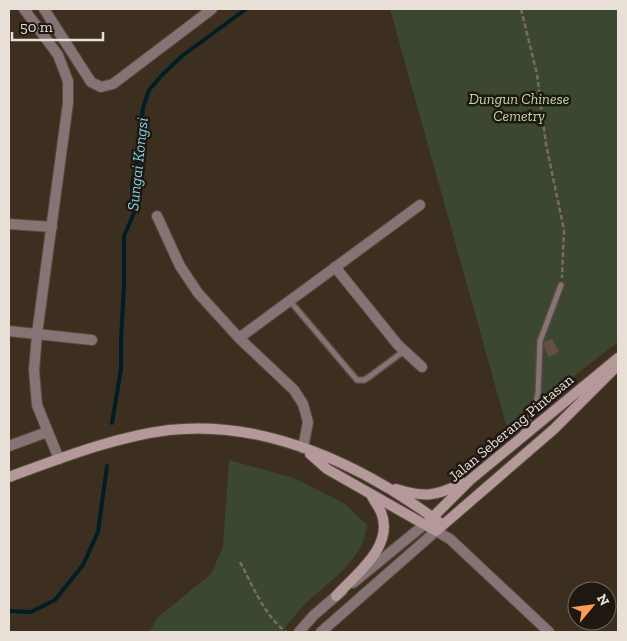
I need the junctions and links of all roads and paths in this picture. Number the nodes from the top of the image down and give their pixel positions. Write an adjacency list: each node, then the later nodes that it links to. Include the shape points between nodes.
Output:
1 (24, 9): 8 (street, via 58,55 68,81)
2 (44, 9): 4 (street, via 91,82 101,87 113,84)
3 (521, 9): 10 (path, via 537,74 546,144 564,230)
4 (210, 10)
5 (420, 205): 9 (street)
6 (156, 216): 14 (street, via 180,266 198,293)
7 (9, 224): 8 (street)
8 (52, 227): 13 (street)
9 (335, 267): 11 (street); 16 (street)
10 (561, 285): 21 (lane, via 540,341 538,393 534,412 525,423)
11 (290, 300): 14 (street); 16 (lane, via 357,380 369,378)
12 (9, 331): 13 (street)
13 (37, 334): 15 (street); 20 (street, via 34,370 38,405)
14 (239, 338): 23 (street, via 294,390 304,404 308,422)
15 (92, 340)
16 (404, 351): 19 (street)
17 (618, 358): 21 (main road, Jalan Seberang Pintasan)
18 (618, 365): 30 (main road, Jalan Seberang Pintasan, via 554,429)
19 (422, 367)
20 (47, 432): 22 (street); 24 (street)
21 (521, 438): 26 (main road, Jalan Seberang Pintasan)
22 (9, 446)
23 (303, 448): 24 (main road, via 272,438 211,428 170,430 124,438); 27 (main road, via 355,469); 28 (main road, via 327,469)
24 (59, 459): 25 (main road)
25 (9, 477)
26 (470, 480): 27 (main road, via 428,495 411,494); 29 (main road, Jalan Seberang Pintasan)
27 (383, 485): 29 (main road)
28 (370, 494): 29 (main road); 32 (main road, via 381,512 383,536 374,555)
29 (429, 521): 30 (main road); 32 (street)
30 (440, 528): 35 (street); 36 (street)
31 (240, 562): 33 (path, via 266,610)
32 (336, 596): 34 (street)
33 (286, 632)
34 (299, 632)
35 (321, 632)
36 (549, 632)

